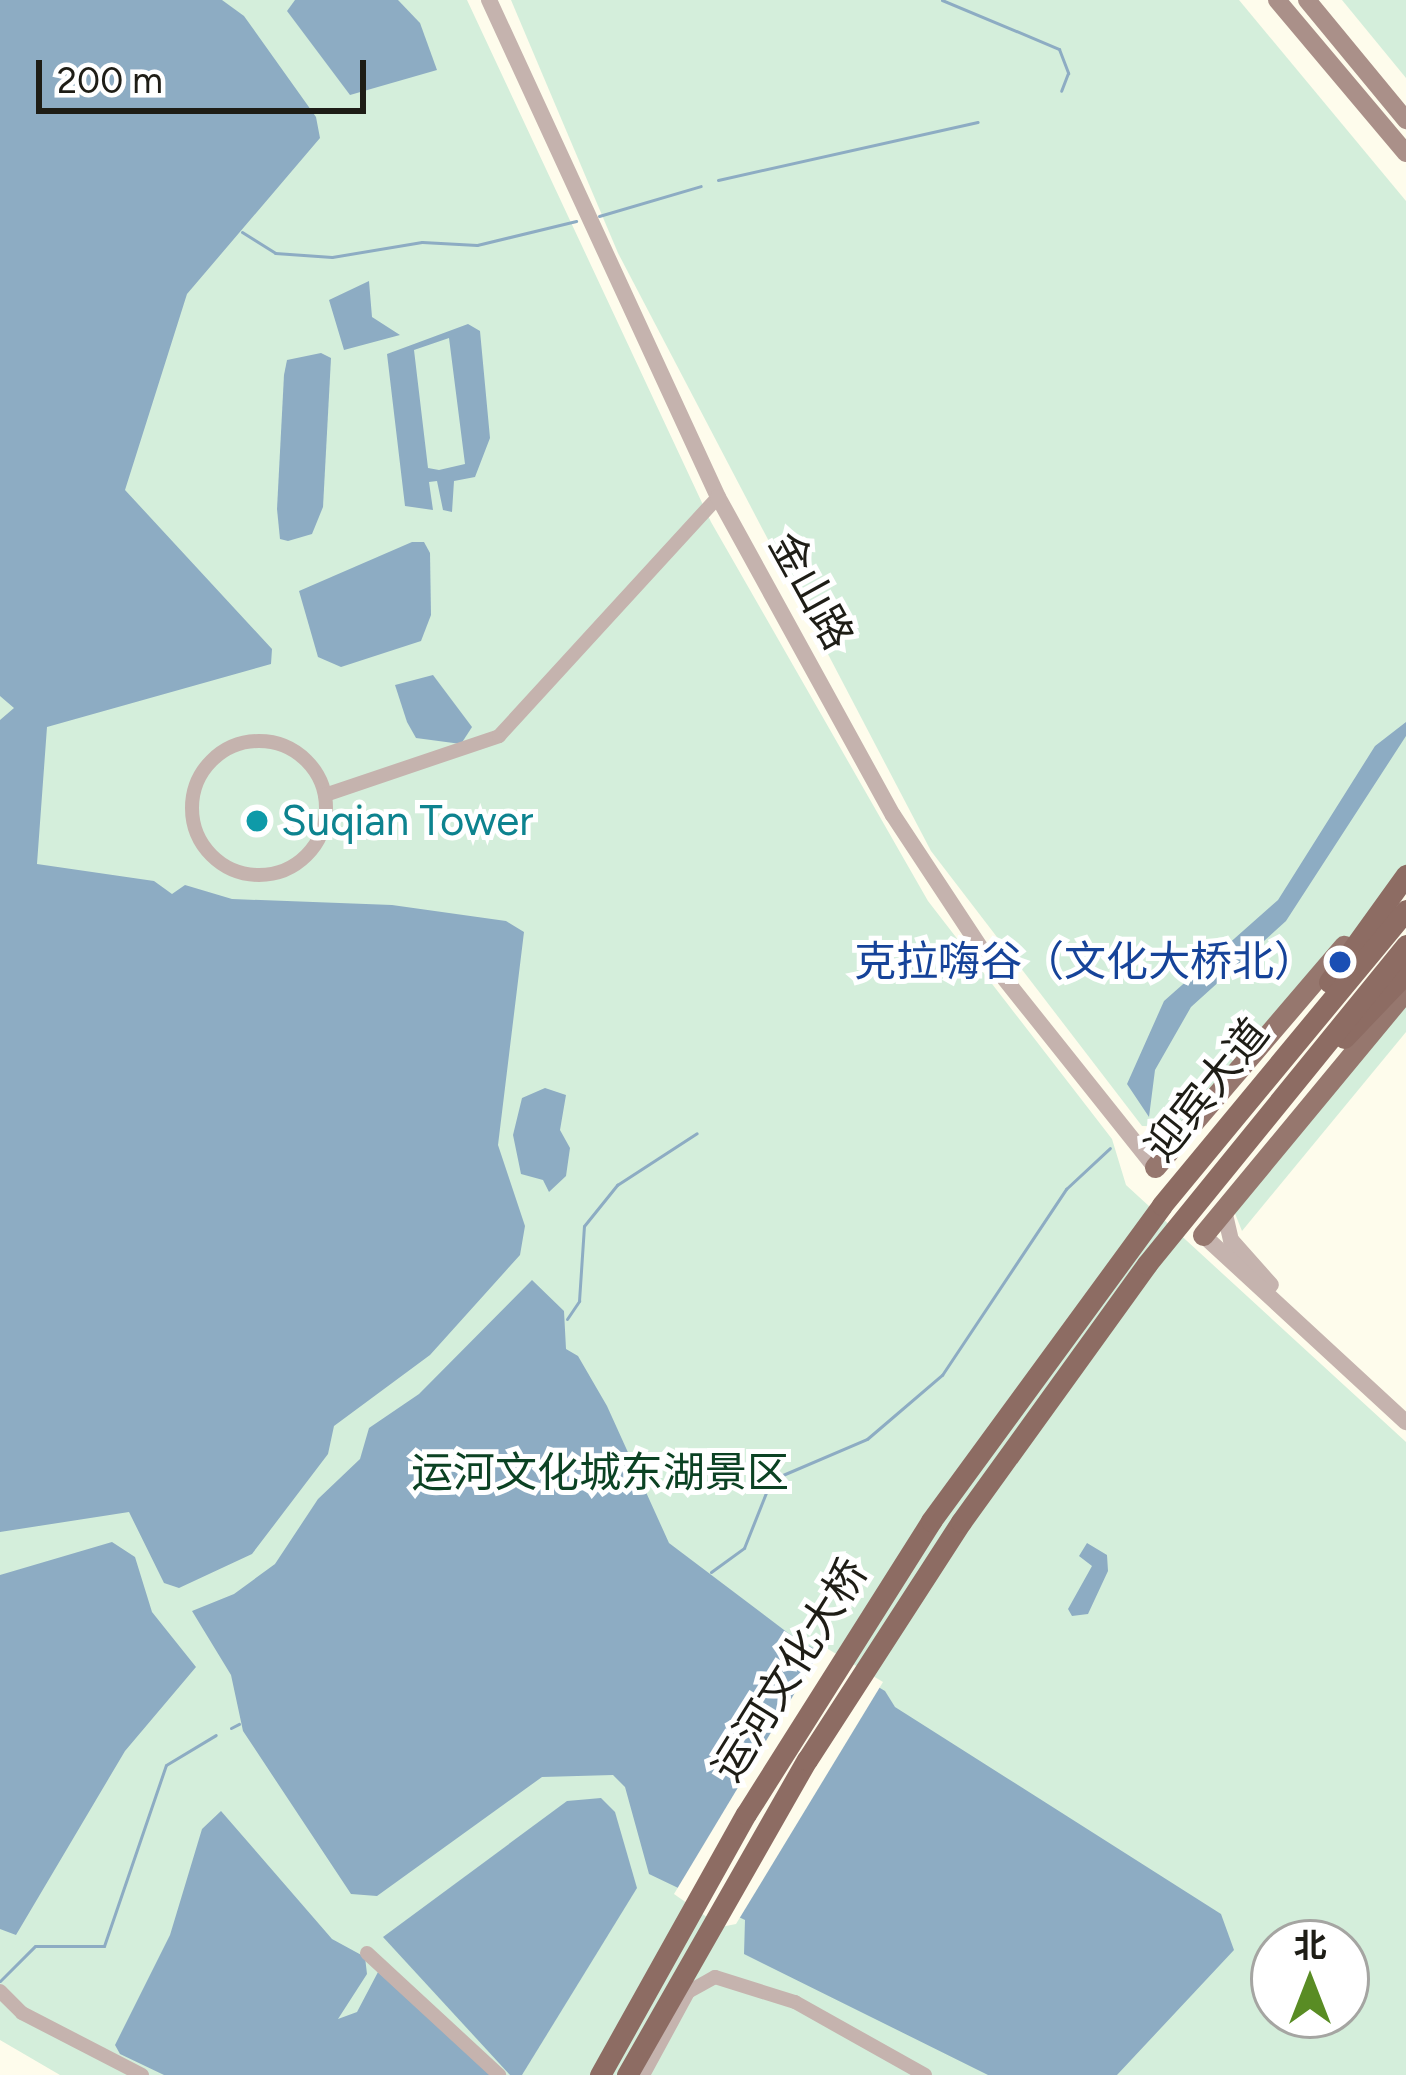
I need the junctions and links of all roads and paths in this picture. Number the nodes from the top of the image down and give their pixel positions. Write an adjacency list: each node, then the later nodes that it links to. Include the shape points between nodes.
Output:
1 (489, 0): 6 (street, 金山路)
2 (1277, 0): 5 (main road)
3 (1307, 0): 4 (main road)
4 (1406, 120)
5 (1406, 153)
6 (718, 497): 7 (street, via 499,736); 12 (street, 金山路, via 929,877)
7 (326, 795): 7 (street, via 318,775 286,746 243,742 223,750 195,783 193,826 233,871 274,874 321,836)
8 (1406, 873): 12 (main road); 15 (highway, via 1163,1193)
9 (1406, 910): 10 (highway, 迎宾大道)
10 (1399, 951): 15 (highway, 迎宾大道); 16 (highway, 迎宾大道, via 1147,1264)
11 (1406, 990): 13 (main road)
12 (1155, 1167)
13 (1224, 1210): 14 (main road); 17 (street, via 1232,1240)
14 (1203, 1235): 17 (street)
15 (1120, 1262): 16 (highway, 迎宾大道)
16 (1084, 1330): 23 (highway, 运河文化大桥, via 876,1606 746,1814); 24 (highway, 运河文化大桥, via 869,1661)
17 (1336, 1357): 18 (street)
18 (1406, 1423)
19 (368, 1953): 22 (street)
20 (0, 1991): 21 (street, via 22,2013)
21 (142, 2075)
22 (499, 2075)
23 (600, 2075)
24 (627, 2075)
25 (643, 2075): 26 (street, via 688,1992 715,1977 795,2002)
26 (925, 2075)

